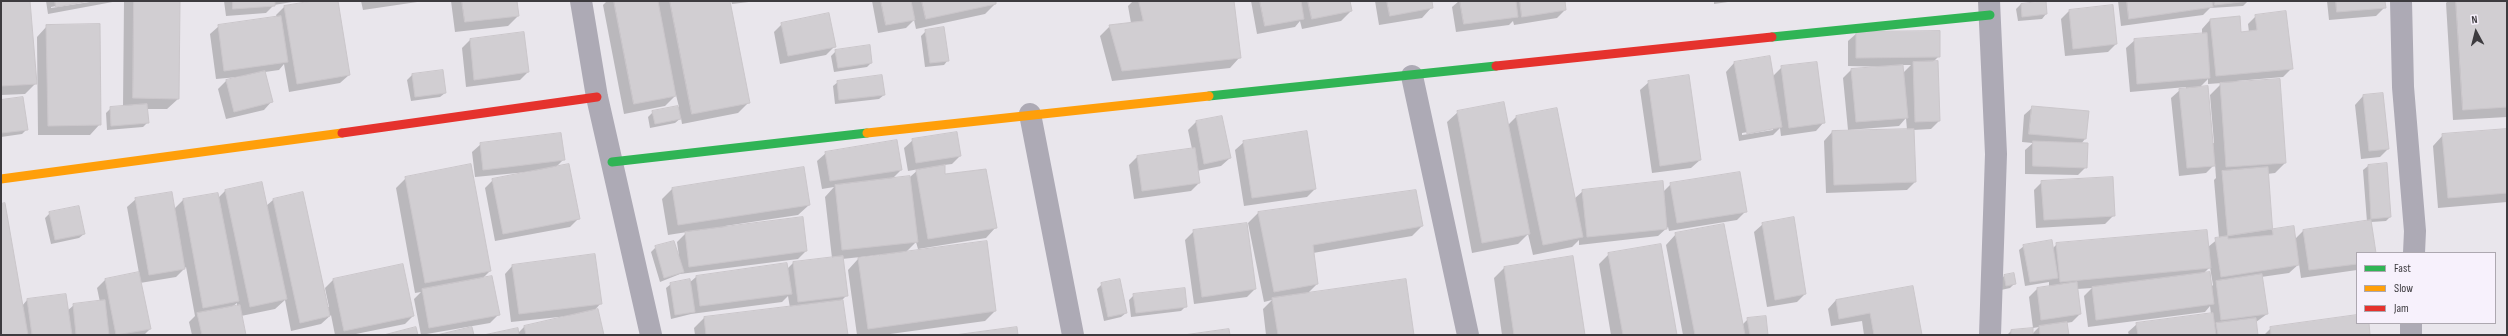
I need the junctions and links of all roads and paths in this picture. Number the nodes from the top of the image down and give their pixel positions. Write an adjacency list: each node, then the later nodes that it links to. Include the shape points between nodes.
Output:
1 (581, 1): 5 (street)
2 (2401, 1): 9 (street, via 2403,87 2415,231)
3 (1990, 8): 4 (street); 14 (street, via 1996,154)
4 (1412, 76): 6 (street); 13 (street)
5 (597, 97): 7 (street); 8 (street, via 234,149)
6 (1030, 114): 7 (street); 12 (street)
7 (612, 162): 11 (street)
8 (1, 179)
9 (2414, 252)
10 (2411, 324): 15 (street)
11 (651, 335)
12 (1073, 335)
13 (1468, 335)
14 (1990, 335)
15 (2411, 335)

